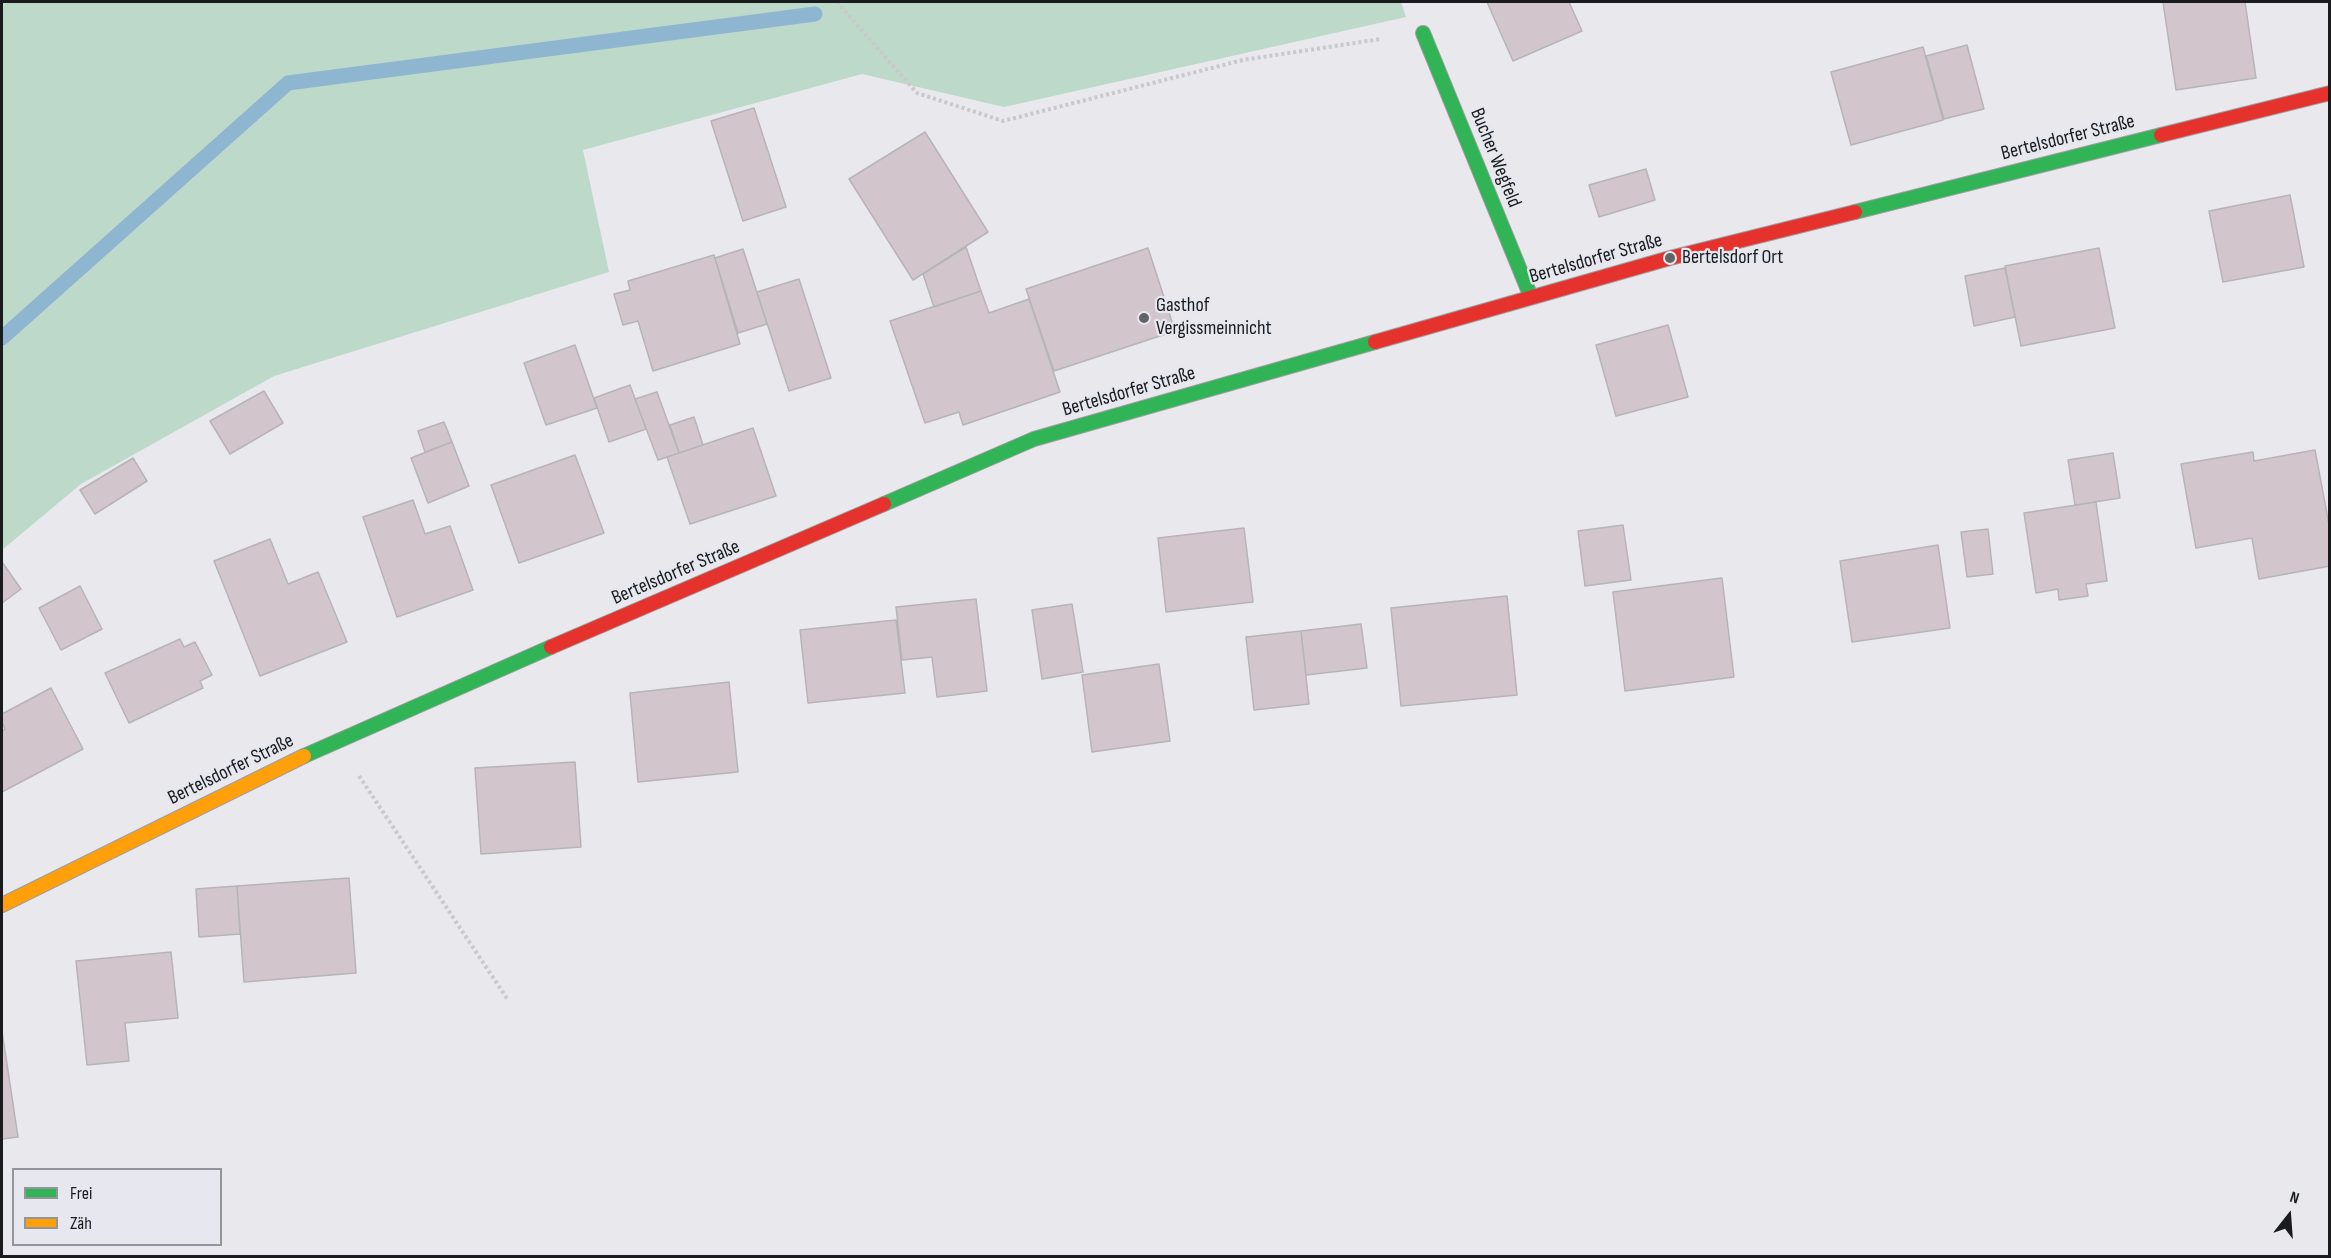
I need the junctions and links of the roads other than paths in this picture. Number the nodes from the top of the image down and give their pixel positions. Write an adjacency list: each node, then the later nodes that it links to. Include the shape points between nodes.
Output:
1 (1423, 33): 3 (street, Bucher Wegfeld)
2 (2330, 93): 3 (street, Bertelsdorfer Straße, via 1755,236)
3 (1531, 297): 4 (street, Bertelsdorfer Straße, via 1034,439 336,740)
4 (2, 904)

